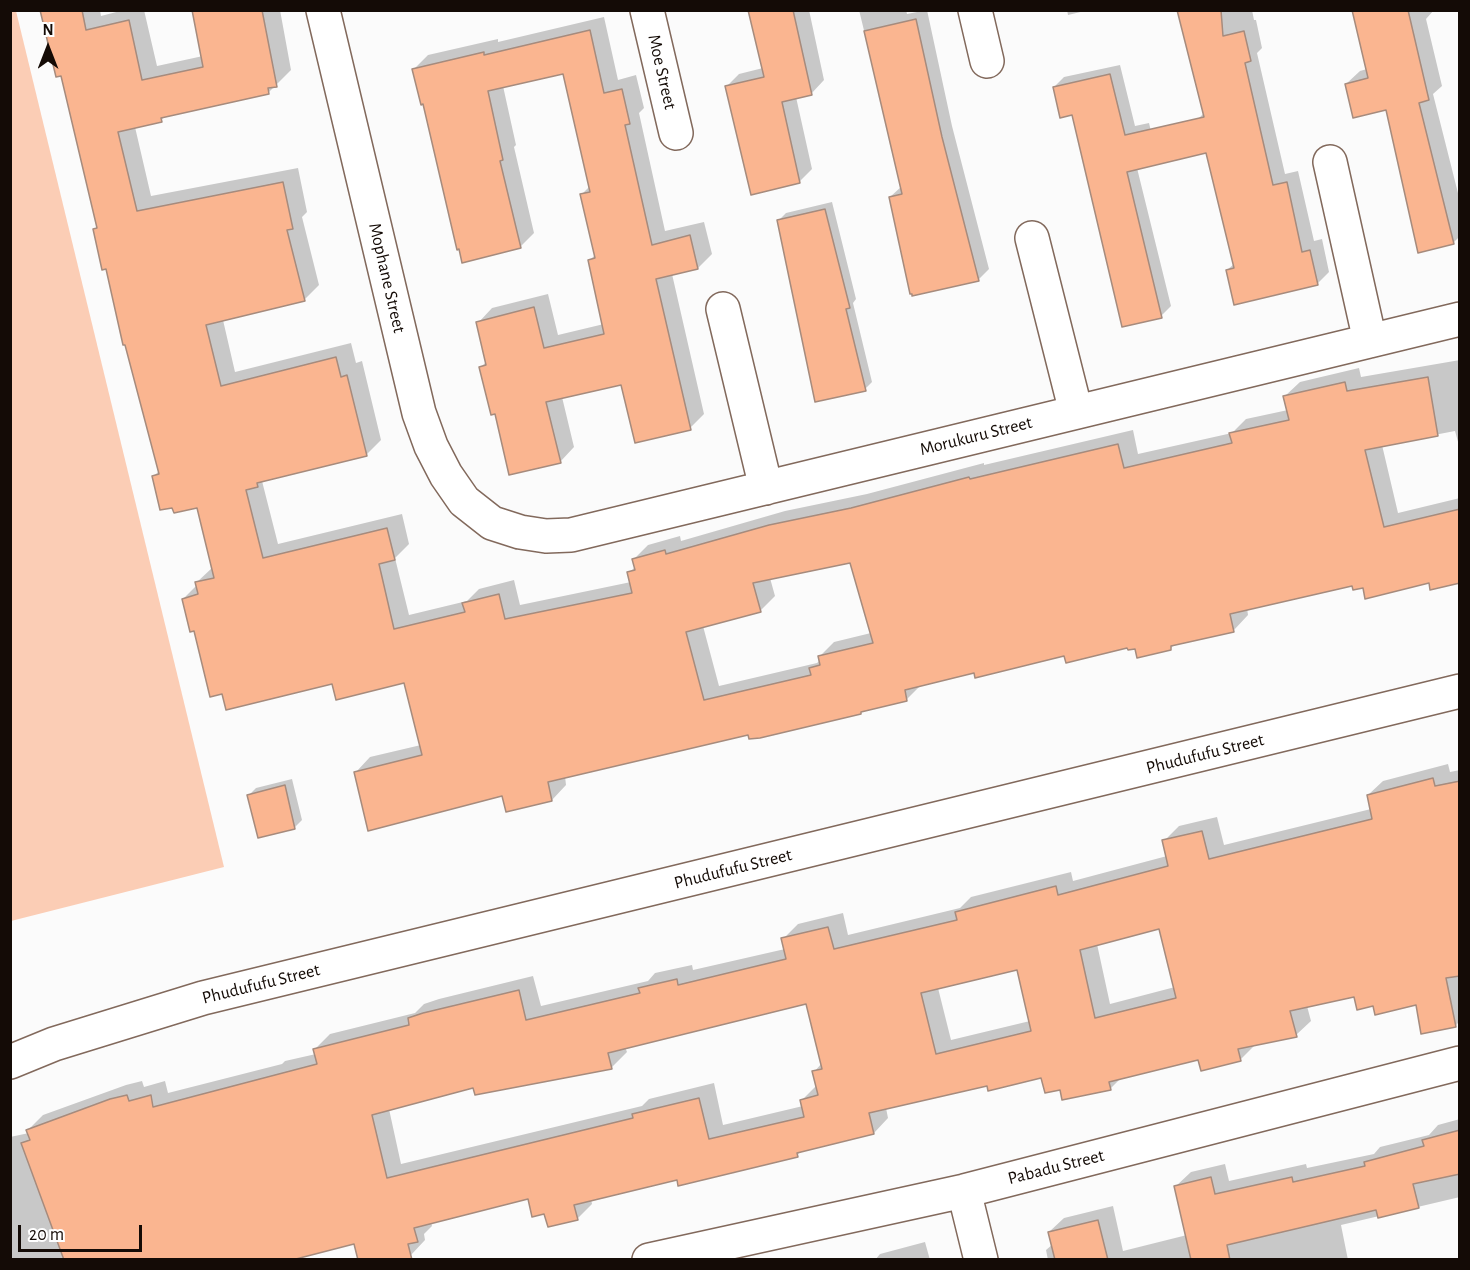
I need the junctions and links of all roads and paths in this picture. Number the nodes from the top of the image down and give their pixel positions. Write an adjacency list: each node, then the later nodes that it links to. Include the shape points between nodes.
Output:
1 (647, 10): 5 (street, Moe Street)
2 (975, 10): 4 (street)
3 (327, 11): 13 (street, Mophane Street, via 419,413 446,475 464,501)
4 (987, 61)
5 (676, 133)
6 (1330, 162): 10 (street)
7 (1032, 238): 11 (street)
8 (723, 309): 12 (street)
9 (1460, 319): 10 (street, Morukuru Street)
10 (1370, 341): 11 (street, Morukuru Street)
11 (1076, 412): 12 (street, Morukuru Street)
12 (766, 488): 13 (street, Morukuru Street, via 571,535 546,536)
13 (492, 523)
14 (1460, 692): 15 (street, Phudufufu Street, via 203,998 75,1037)
15 (10, 1062)
16 (1460, 1063): 17 (street, Pabadu Street)
17 (963, 1191): 18 (street, Pabadu Street); 19 (street)
18 (649, 1260)
19 (981, 1260)

